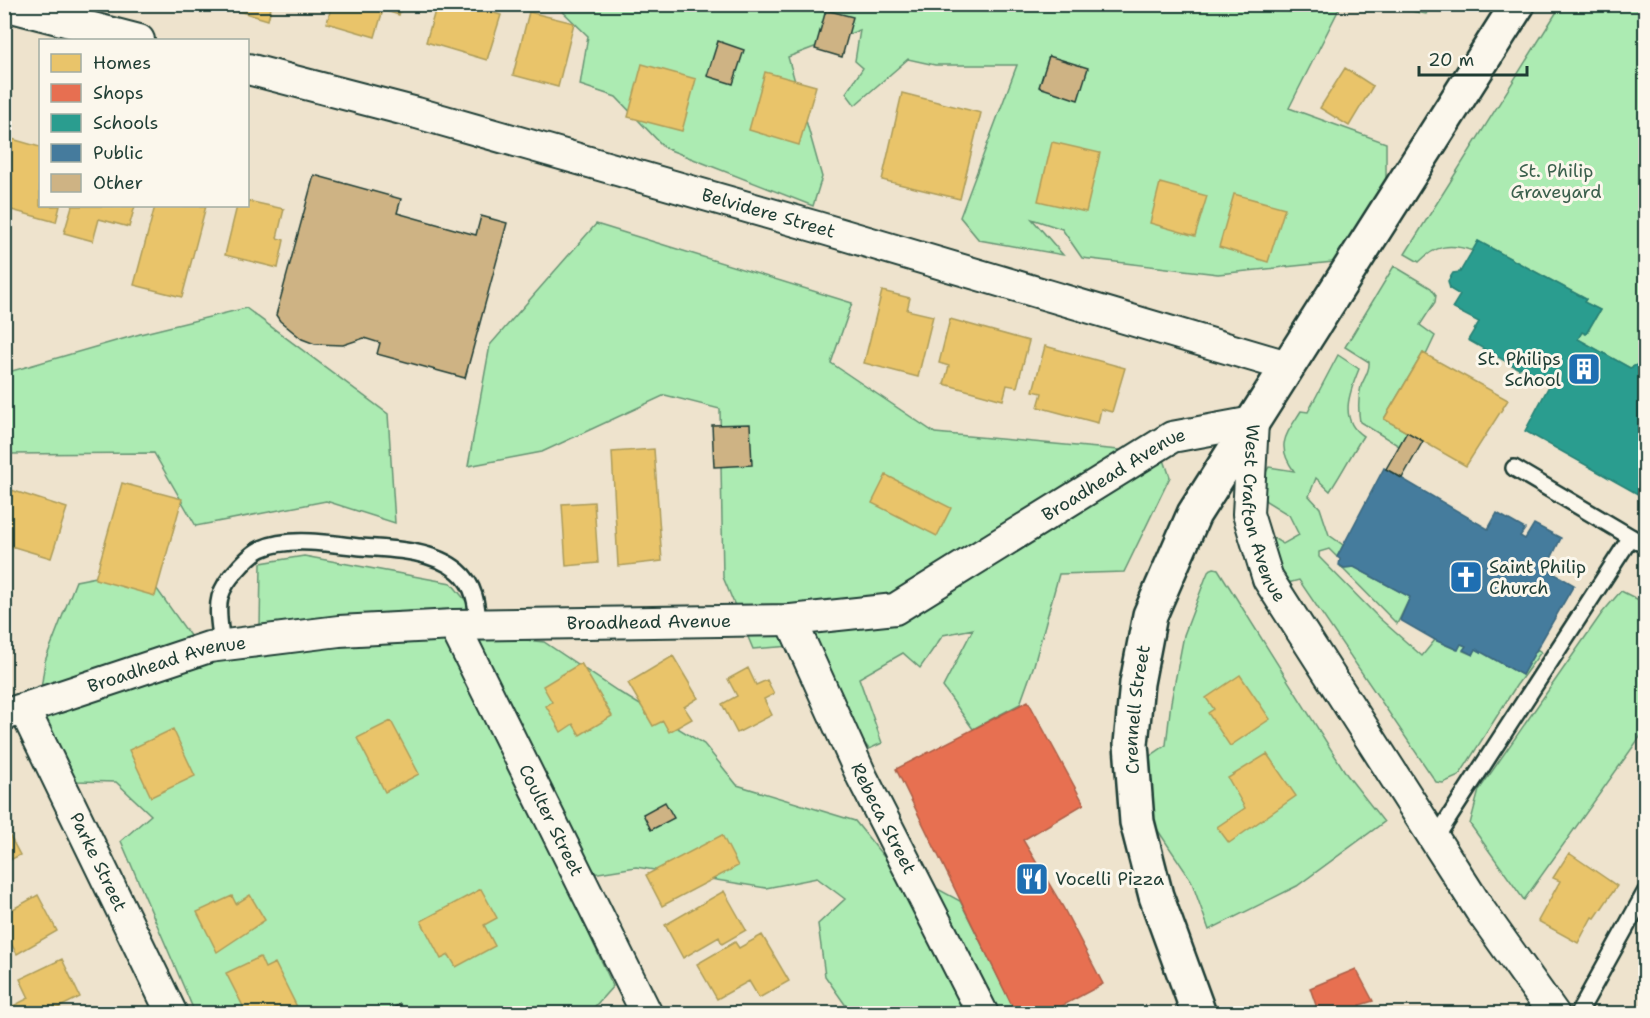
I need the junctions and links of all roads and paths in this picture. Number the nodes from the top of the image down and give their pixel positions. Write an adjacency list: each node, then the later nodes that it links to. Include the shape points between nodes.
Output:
1 (1518, 4): 5 (main road, West Crafton Avenue)
2 (4, 5): 3 (street)
3 (136, 39)
4 (249, 69): 5 (street, Belvidere Street, via 794,220)
5 (1287, 366): 6 (main road, West Crafton Avenue)
6 (1253, 422): 10 (street, Broadhead Avenue, via 1172,437 894,609); 14 (street, West Crafton Avenue, via 1248,514 1268,579); 19 (main road, Crennell Street, via 1194,514 1150,615 1131,744 1137,822 1156,896)
7 (1514, 468): 8 (lane)
8 (1631, 537): 9 (lane); 14 (lane)
9 (1646, 546)
10 (791, 620): 11 (street, Broadhead Avenue); 18 (street, Rebeca Street, via 862,777)
11 (466, 625): 12 (street, Broadhead Avenue, via 339,631); 12 (lane, via 475,596 468,581 435,559 389,549 309,542 278,544 248,558 228,581 220,596); 17 (street, Coulter Street)
12 (222, 647): 13 (street, Broadhead Avenue, via 209,647)
13 (14, 712): 16 (street, Parke Street)
14 (1435, 839): 20 (street, West Crafton Avenue)
15 (1646, 891): 21 (lane)
16 (172, 1013)
17 (647, 1014)
18 (983, 1014)
19 (1199, 1014)
20 (1554, 1014)
21 (1578, 1014)

